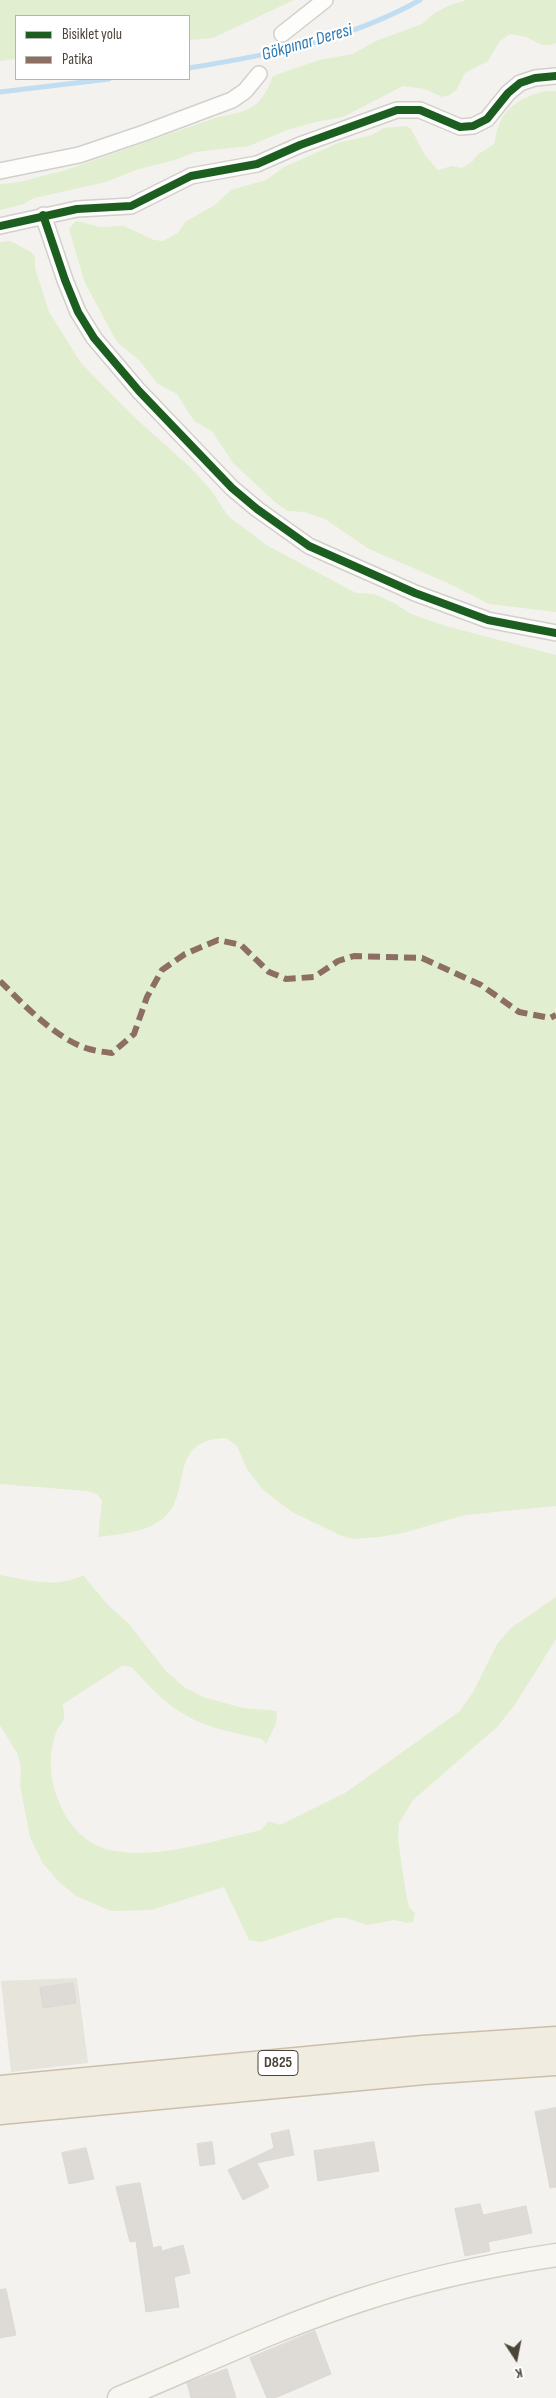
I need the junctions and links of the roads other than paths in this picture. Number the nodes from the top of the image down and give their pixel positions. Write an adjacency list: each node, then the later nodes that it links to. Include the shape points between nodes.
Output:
1 (325, 0): 2 (street)
2 (282, 34)
3 (259, 74): 5 (street, via 245,91 232,100 79,155)
4 (556, 76): 6 (street, via 520,83 487,119 473,126 460,127 420,110 397,110 300,144 258,164 192,176 131,206 90,207)
5 (0, 171)
6 (43, 215): 7 (street); 8 (street, via 78,312 94,338 232,488 257,509 310,546 415,593 488,620)
7 (0, 226)
8 (556, 633)
9 (556, 2040): 11 (highway, D825, via 423,2049)
10 (556, 2062): 12 (highway, D825, via 424,2071)
11 (0, 2090)
12 (0, 2111)
13 (556, 2255): 14 (main road, via 465,2271 360,2300)
14 (119, 2398)

